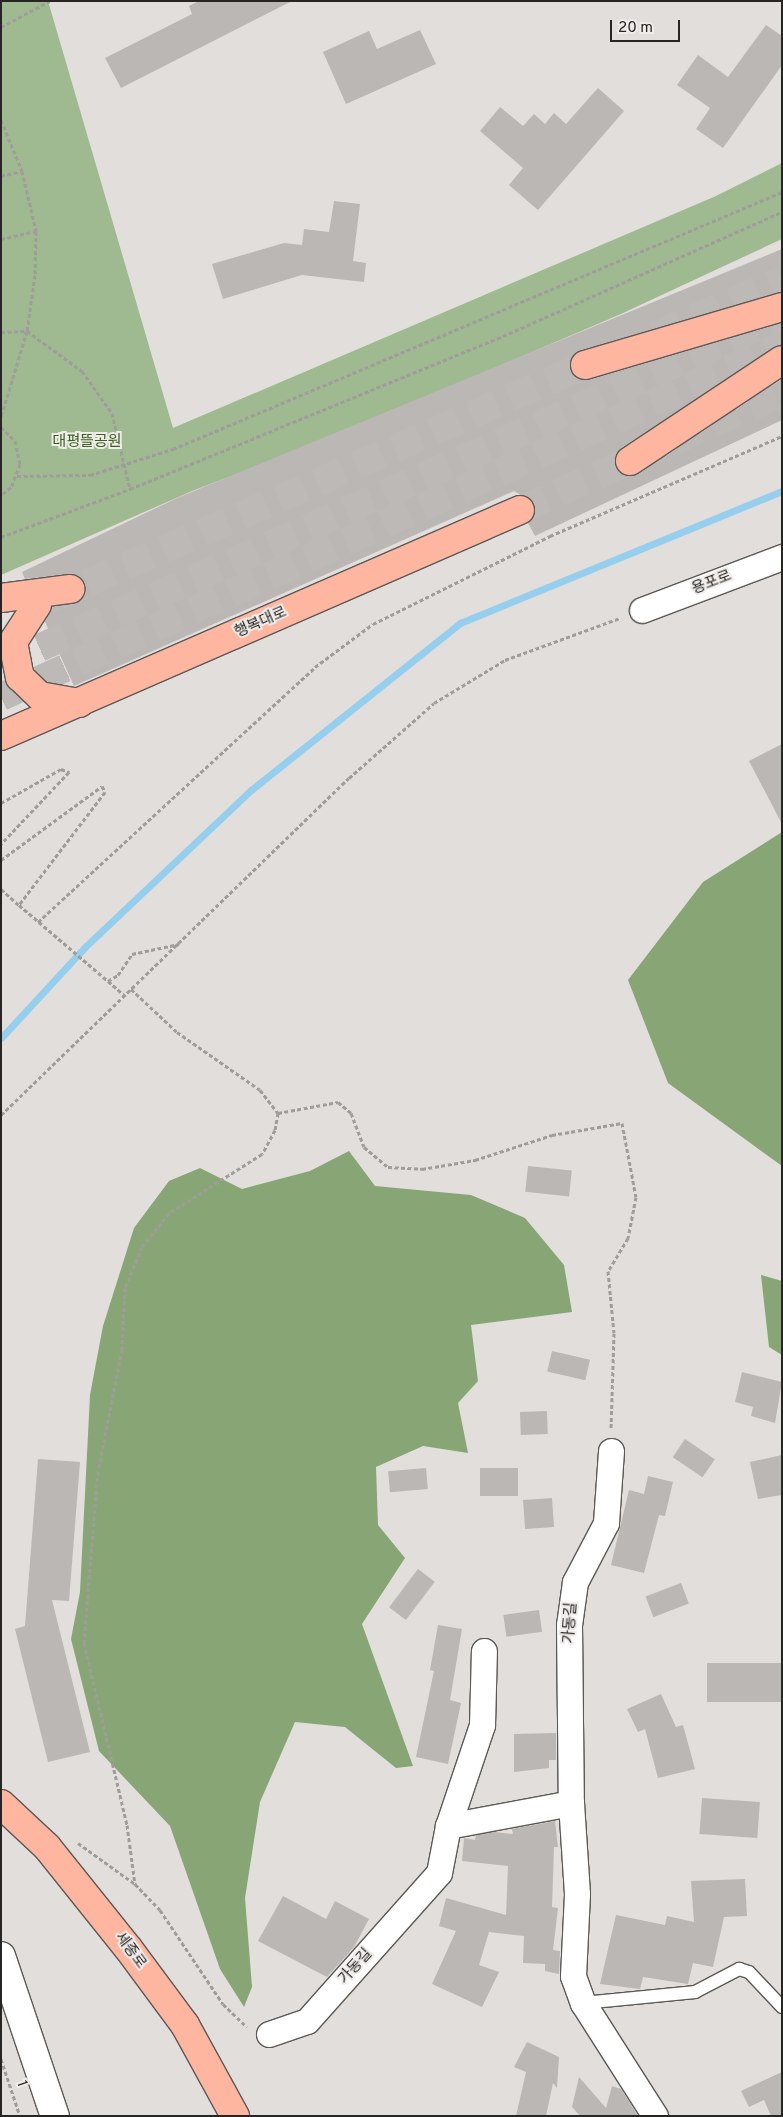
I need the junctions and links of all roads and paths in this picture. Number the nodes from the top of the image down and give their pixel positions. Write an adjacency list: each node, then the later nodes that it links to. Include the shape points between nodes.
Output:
1 (50, 1): 2 (path)
2 (1, 26)
3 (1, 120): 4 (path)
4 (22, 171): 5 (path); 8 (path)
5 (1, 176)
6 (782, 192): 19 (path, via 341,380)
7 (782, 212): 21 (path, via 503,336)
8 (36, 231): 9 (path); 11 (path, via 35,275)
9 (1, 240)
10 (782, 308): 14 (highway)
11 (27, 331): 12 (path); 15 (path); 19 (path, via 82,371 98,390 118,429)
12 (1, 332)
13 (782, 360): 18 (highway)
14 (585, 365)
15 (1, 417)
16 (1, 427): 20 (path, via 15,442 19,452)
17 (782, 436): 38 (path, via 550,536 373,624 309,673)
18 (630, 461)
19 (125, 467): 20 (path, via 90,475); 21 (path)
20 (17, 476): 22 (path)
21 (130, 489): 24 (path)
22 (1, 495)
23 (520, 510): 30 (highway, 행복대로)
24 (1, 537)
25 (782, 557): 28 (street, 용포로)
26 (70, 589): 27 (highway)
27 (1, 598)
28 (642, 610): 39 (path, via 505,660 434,703 349,778)
29 (1, 623): 30 (highway, via 37,605 13,642 20,677 40,696)
30 (79, 703): 31 (highway, 행복대로)
31 (13, 731): 32 (highway, 행복대로)
32 (1, 743)
33 (1, 803): 34 (path, via 61,769 69,772)
34 (1, 844)
35 (1, 860): 37 (path, via 102,786 105,792)
36 (1, 889): 37 (path)
37 (18, 905): 38 (path)
38 (38, 922): 40 (path)
39 (180, 944): 40 (path, via 132,954 118,976); 41 (path)
40 (108, 981): 42 (path)
41 (131, 989): 42 (path); 43 (path, via 177,1032 260,1090)
42 (124, 995): 44 (path)
43 (278, 1113): 45 (path, via 338,1102 352,1113 364,1147 388,1167 422,1169 475,1160 552,1135 622,1123 636,1197 628,1238 608,1270 614,1333); 51 (path, via 275,1130 262,1154 168,1213 142,1247 125,1288 122,1349 98,1471 84,1643 127,1825)
44 (1, 1115)
45 (610, 1451): 47 (street, 가동길, via 606,1523 575,1582 569,1625)
46 (484, 1651): 49 (street, 가동길, via 482,1725)
47 (571, 1803): 49 (street); 53 (street, 가동길, via 577,1894 573,1976)
48 (1, 1804): 55 (highway, 세종로, via 47,1847)
49 (448, 1826): 56 (street, 가동길, via 439,1873 308,2021)
50 (76, 1841): 51 (path)
51 (136, 1884): 56 (path, via 160,1910 228,2010 244,2026)
52 (1, 1956): 59 (street)
53 (583, 2003): 54 (lane, via 686,1994 714,1984 739,1969 749,1972); 62 (street, 가동길)
54 (782, 2007)
55 (184, 2025): 60 (highway, 세종로); 61 (highway, via 227,2074)
56 (269, 2034)
57 (1, 2060): 58 (path, 1)
58 (20, 2116)
59 (55, 2116)
60 (235, 2116)
61 (254, 2116)
62 (655, 2116)

